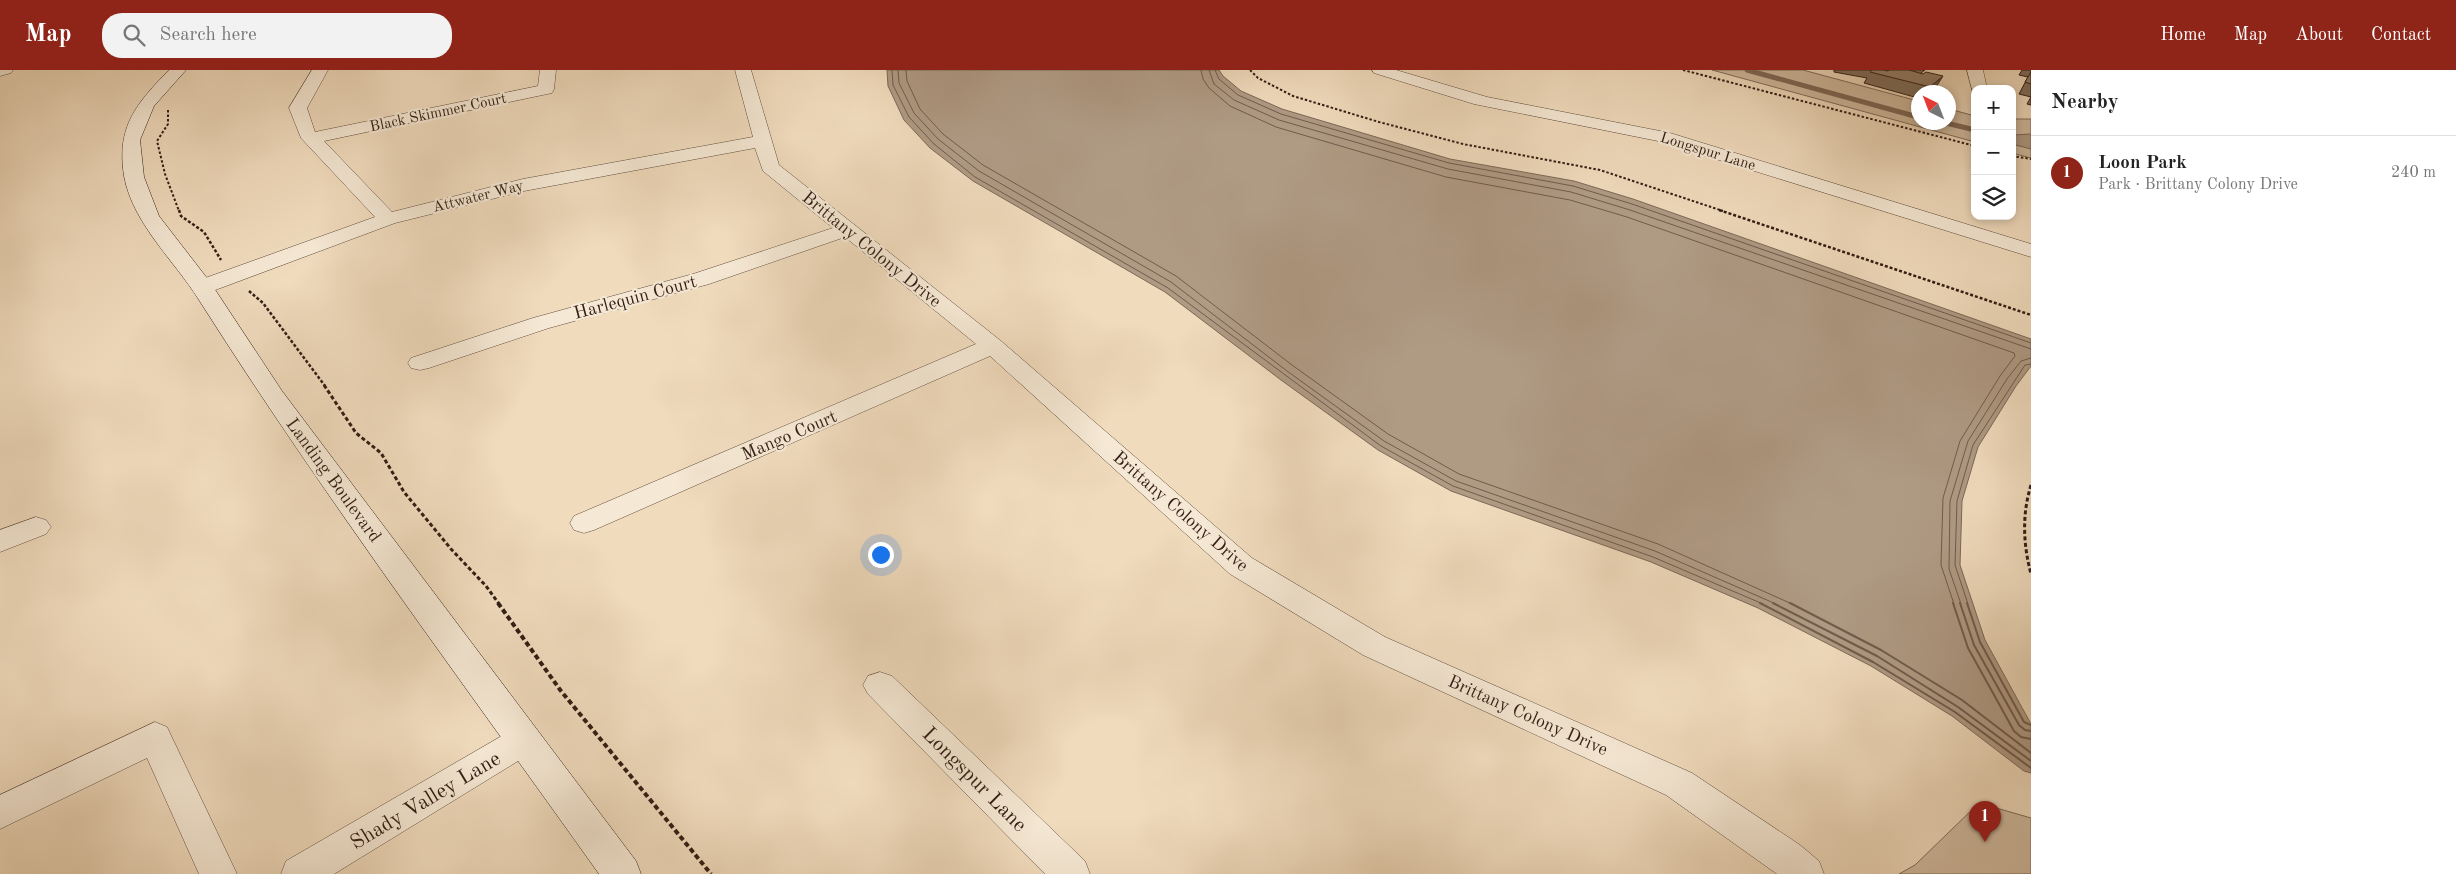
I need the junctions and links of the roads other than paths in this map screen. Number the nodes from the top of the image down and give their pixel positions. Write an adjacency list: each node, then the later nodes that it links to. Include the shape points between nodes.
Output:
1 (5, 70): 8 (street)
2 (178, 70): 15 (street, Landing Boulevard, via 146,104 130,140 134,177 149,216)
3 (320, 70): 10 (street, via 298,108 307,134)
4 (548, 70): 10 (street, Black Skimmer Court, via 546,89)
5 (744, 70): 11 (street, Brittany Colony Drive)
6 (1380, 70): 14 (street, Longspur Lane, via 1487,102 1614,124 1664,137)
7 (1975, 70): 9 (street)
8 (0, 71)
9 (1978, 85)
10 (312, 138): 12 (street)
11 (763, 142): 12 (street, Attwater Way, via 524,185); 13 (street, Brittany Colony Drive, via 770,167)
12 (388, 219): 15 (street, Attwater Way)
13 (850, 229): 16 (street, Brittany Colony Drive); 17 (street, Harlequin Court, via 700,280 541,323)
14 (2028, 244)
15 (202, 287): 22 (street, Landing Boulevard, via 272,395)
16 (993, 346): 18 (street, Mango Court); 28 (street, Brittany Colony Drive, via 1241,566 1374,646 1680,784 1786,857)
17 (420, 363)
18 (584, 523)
19 (36, 527): 20 (street)
20 (0, 542)
21 (880, 685): 27 (street, Longspur Lane)
22 (524, 740): 25 (street, Shady Valley Lane); 26 (street, Landing Boulevard)
23 (0, 813): 24 (street, via 155,737)
24 (218, 874)
25 (300, 874)
26 (622, 874)
27 (1070, 874)
28 (1805, 874)

